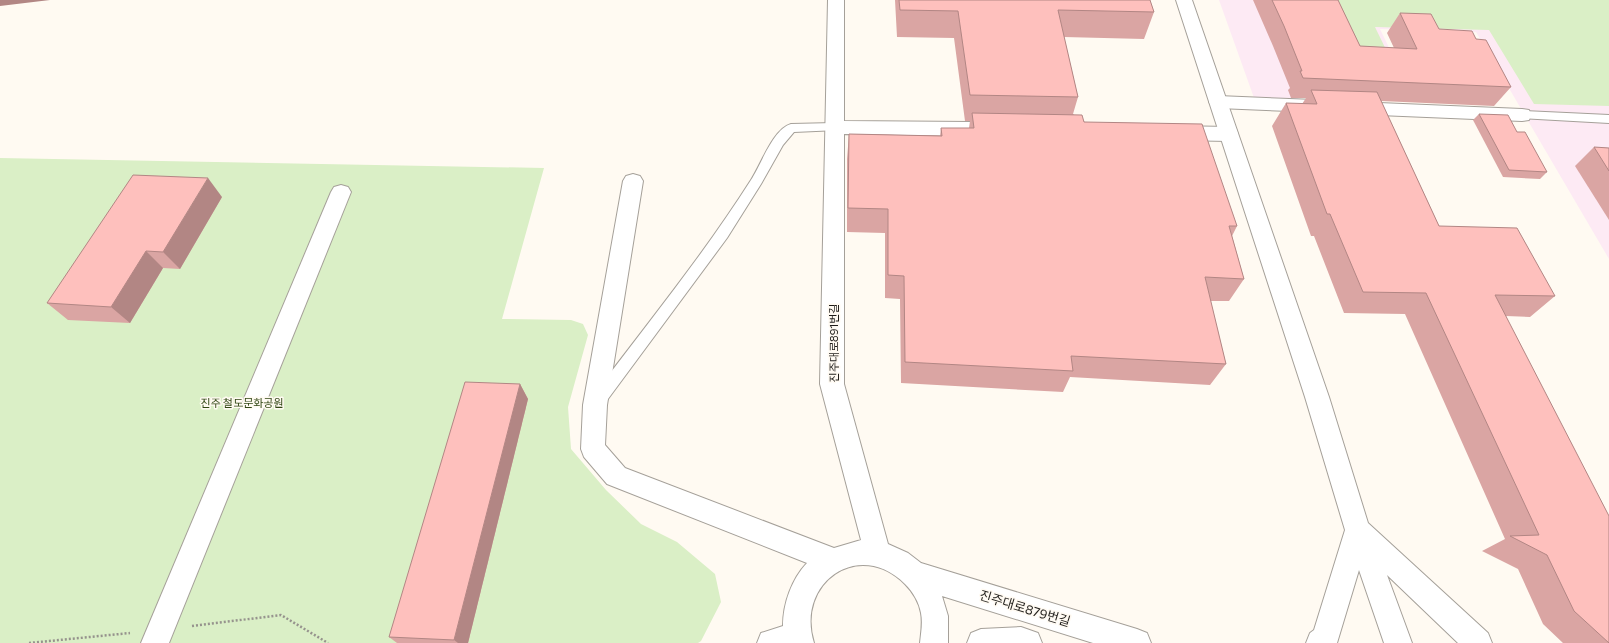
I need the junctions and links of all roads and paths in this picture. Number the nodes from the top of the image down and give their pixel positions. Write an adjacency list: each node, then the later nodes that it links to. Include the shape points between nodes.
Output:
1 (836, 0): 6 (street, 진주대로891번길)
2 (1184, 0): 3 (street)
3 (1218, 102): 4 (street); 9 (street)
4 (1522, 115): 5 (lane)
5 (1609, 119)
6 (834, 127): 7 (street); 12 (lane, via 791,128 778,142 757,182 722,234); 14 (street, 진주대로891번길, via 832,384)
7 (992, 130)
8 (1158, 132): 9 (street)
9 (1229, 134): 13 (street, via 1317,397)
10 (633, 181): 12 (street)
11 (341, 192): 18 (street)
12 (595, 405): 15 (street, via 593,449 616,476)
13 (1358, 530): 24 (street, via 1325,638); 25 (street); 26 (street)
14 (878, 554): 15 (street, via 865,552); 16 (street, via 897,561)
15 (832, 560): 17 (street, via 815,573 802,590 797,612)
16 (914, 574): 20 (street, via 926,589 933,607 936,626); 23 (street, 진주대로879번길)
17 (799, 639): 19 (street)
18 (155, 643)
19 (771, 643)
20 (934, 643)
21 (981, 643): 22 (street)
22 (1028, 643)
23 (1137, 643)
24 (1320, 643)
25 (1398, 643)
26 (1478, 643)

